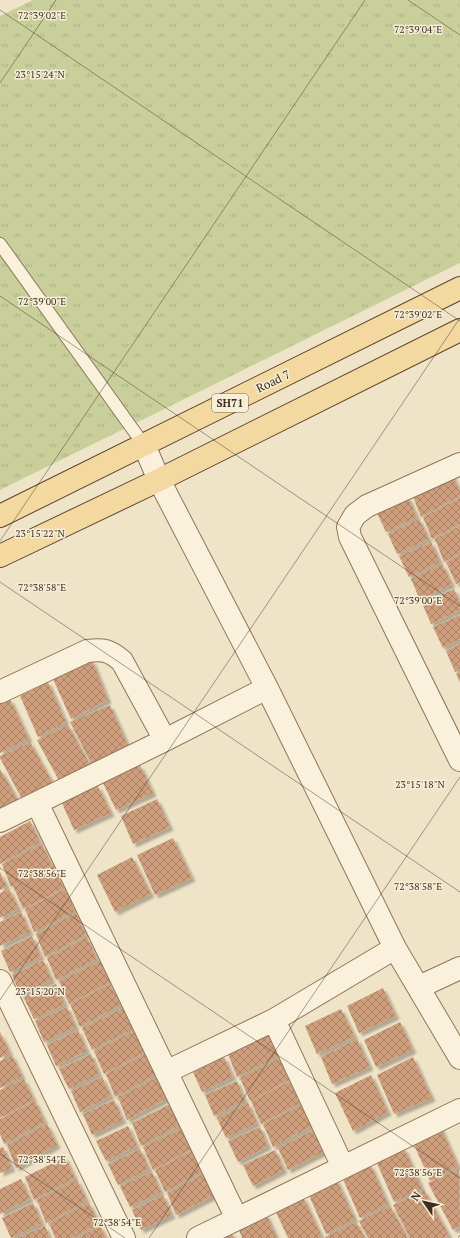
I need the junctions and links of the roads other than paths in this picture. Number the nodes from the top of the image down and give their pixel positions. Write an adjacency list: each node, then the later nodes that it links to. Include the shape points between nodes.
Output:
1 (0, 244): 4 (lane)
2 (460, 288): 4 (main road, Road 7 / SH71)
3 (460, 330): 6 (main road)
4 (144, 446): 6 (street); 7 (main road, Road 7 / SH71)
5 (458, 470): 12 (street, via 367,506 355,514 348,527 350,537)
6 (159, 480): 8 (main road); 9 (street)
7 (0, 516)
8 (0, 556)
9 (267, 688): 11 (street); 15 (street)
10 (0, 692): 11 (street, via 87,651 100,649 112,653 122,661)
11 (165, 740): 13 (street)
12 (460, 760)
13 (37, 803): 14 (street); 21 (street)
14 (0, 821)
15 (396, 948): 18 (street); 19 (street)
16 (460, 968): 18 (street)
17 (0, 981): 25 (street)
18 (419, 987): 20 (street)
19 (274, 1020): 21 (street); 23 (street)
20 (460, 1058)
21 (166, 1072): 24 (street)
22 (460, 1110): 23 (street)
23 (343, 1167): 24 (street)
24 (237, 1219): 26 (street)
25 (124, 1238)
26 (198, 1238)

